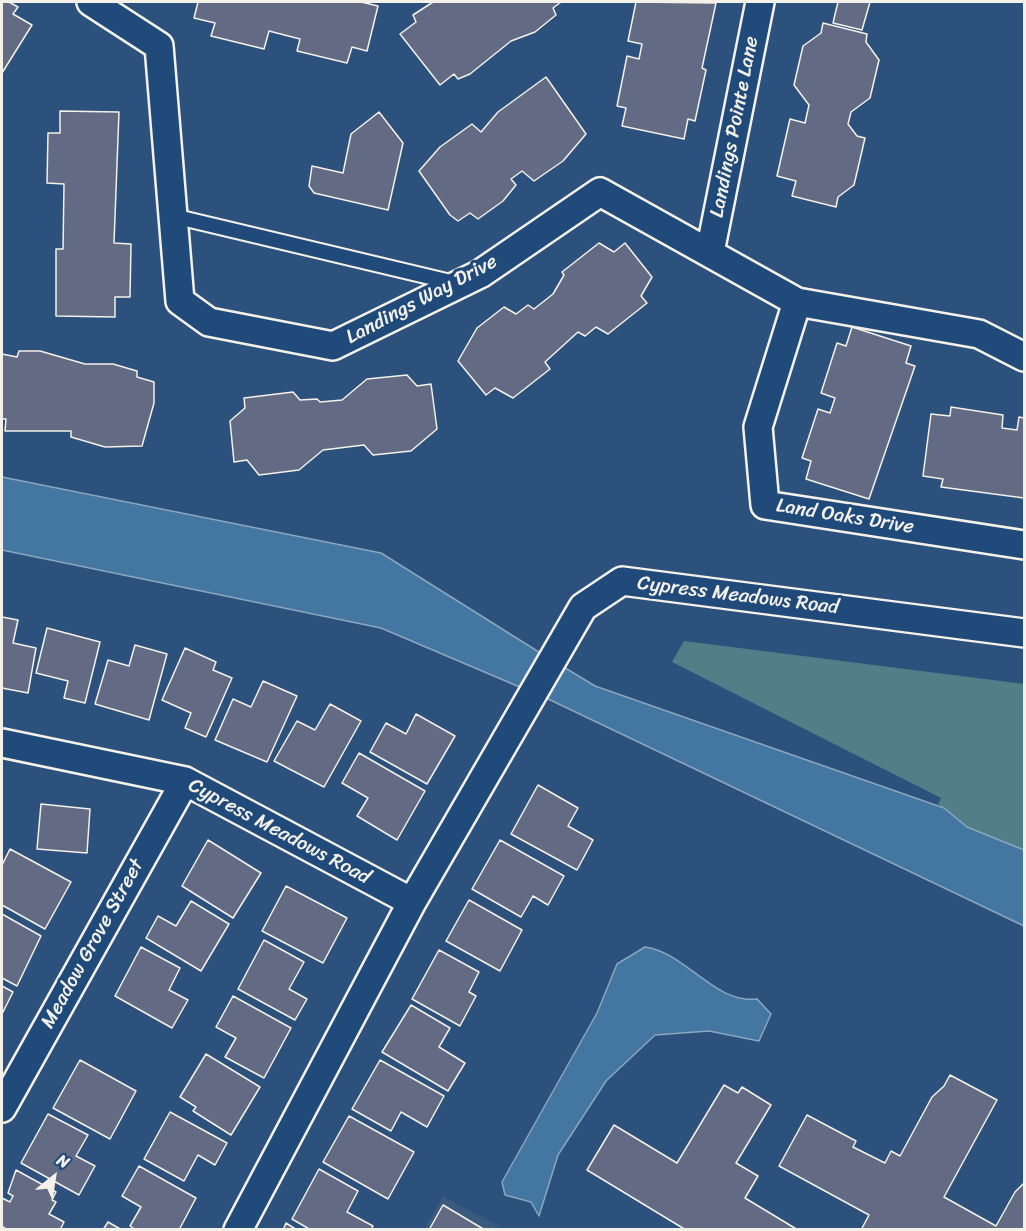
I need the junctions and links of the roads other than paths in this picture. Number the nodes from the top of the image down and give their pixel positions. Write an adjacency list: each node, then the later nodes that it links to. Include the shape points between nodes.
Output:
1 (91, 2): 3 (street, Landings Way Drive, via 159,46)
2 (760, 2): 4 (street, Landings Pointe Lane)
3 (173, 216): 5 (lane); 5 (street, Landings Way Drive, via 180,300 209,322 333,346)
4 (710, 252): 5 (street, Landings Way Drive, via 600,192); 6 (street, Landings Way Drive)
5 (460, 284)
6 (797, 302): 7 (street, Landings Way Drive, via 979,333); 8 (street, Land Oaks Drive, via 758,428 765,505)
7 (1024, 357)
8 (1024, 544)
9 (1024, 633): 12 (street, Cypress Meadows Road, via 622,582 584,607)
10 (2, 743): 11 (street, Cypress Meadows Road)
11 (185, 781): 12 (street, Cypress Meadows Road); 13 (street, Meadow Grove Street)
12 (412, 902): 14 (street, Cypress Meadows Road)
13 (2, 1108)
14 (238, 1230)

